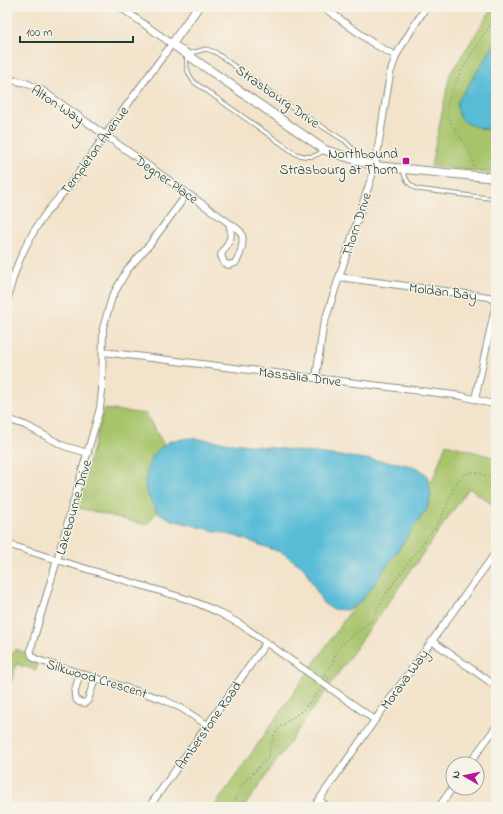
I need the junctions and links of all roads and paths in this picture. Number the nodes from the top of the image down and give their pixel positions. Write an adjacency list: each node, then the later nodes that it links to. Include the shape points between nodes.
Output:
1 (120, 7): 6 (street)
2 (198, 7): 6 (street, Templeton Avenue)
3 (323, 7): 8 (street, via 374,44)
4 (426, 7): 8 (street, Thorn Drive)
5 (496, 16): 14 (path, via 455,82 447,104 448,114 457,134 472,156)
6 (172, 44): 7 (street, Strasbourg Drive); 10 (street, Templeton Avenue)
7 (187, 54): 11 (street, Strasbourg Drive); 11 (lane, via 186,67 194,82 296,154 308,158); 12 (lane, Strasbourg Drive, via 206,49 215,52 285,103 345,141 356,152)
8 (396, 56): 13 (street, Thorn Drive, via 387,85)
9 (7, 79): 10 (street, Alton Way, via 26,83 43,91)
10 (106, 136): 17 (street, Degner Place); 21 (street, Templeton Avenue, via 37,226 16,268)
11 (325, 150): 12 (street, Strasbourg Drive)
12 (357, 162): 13 (street, Strasbourg Drive)
13 (375, 166): 15 (street, Strasbourg Drive); 20 (street, Thorn Drive)
14 (474, 166)
15 (402, 168): 16 (street, Strasbourg Drive); 18 (lane, via 404,178 417,189)
16 (496, 178)
17 (187, 194): 19 (street, Degner Place); 22 (street, Lakebourne Drive, via 119,282 105,318)
18 (496, 199)
19 (229, 223): 19 (street, Degner Place, via 231,238 222,255 224,263 229,265 236,261 242,239 240,231)
20 (339, 277): 23 (street, Thorn Drive, via 323,327); 24 (street, Moldan Bay, via 489,297 495,301)
21 (7, 302)
22 (103, 352): 23 (street, Massalia Drive); 27 (street, Lakebourne Drive, via 100,408)
23 (316, 378): 24 (street, Massalia Drive)
24 (475, 399): 25 (street, Massalia Drive)
25 (496, 405)
26 (7, 420): 27 (street, via 25,426 64,446)
27 (88, 453): 31 (street, Lakebourne Drive)
28 (496, 481): 37 (path, via 472,472 459,478 442,517 387,592 370,621 335,653 332,665 324,674 329,678)
29 (7, 544): 31 (street)
30 (496, 552): 32 (street, Morava Way)
31 (57, 560): 34 (street, Lakebourne Drive, via 190,600 240,624); 35 (street, Silkwood Crescent, via 31,653 33,658)
32 (494, 560): 33 (street, Morava Way)
33 (432, 641): 38 (street); 39 (street, Morava Way)
34 (266, 643): 37 (street, Lakebourne Drive); 40 (street, Amberstone Road)
35 (80, 674): 36 (street, Silkwood Crescent); 36 (street, via 74,694 79,702 84,703 88,700)
36 (95, 678): 40 (street, Silkwood Crescent, via 166,700)
37 (324, 685): 39 (street, Lakebourne Drive); 46 (path, via 304,709 279,728 267,759 243,782)
38 (496, 686)
39 (375, 720): 44 (street, Morava Way)
40 (207, 725): 45 (street, Amberstone Road)
41 (496, 727): 42 (street)
42 (476, 756)
43 (447, 796): 49 (street)
44 (319, 800): 47 (street, Morava Way); 48 (street)
45 (150, 807)
46 (233, 807)
47 (314, 807)
48 (328, 807)
49 (439, 807)

